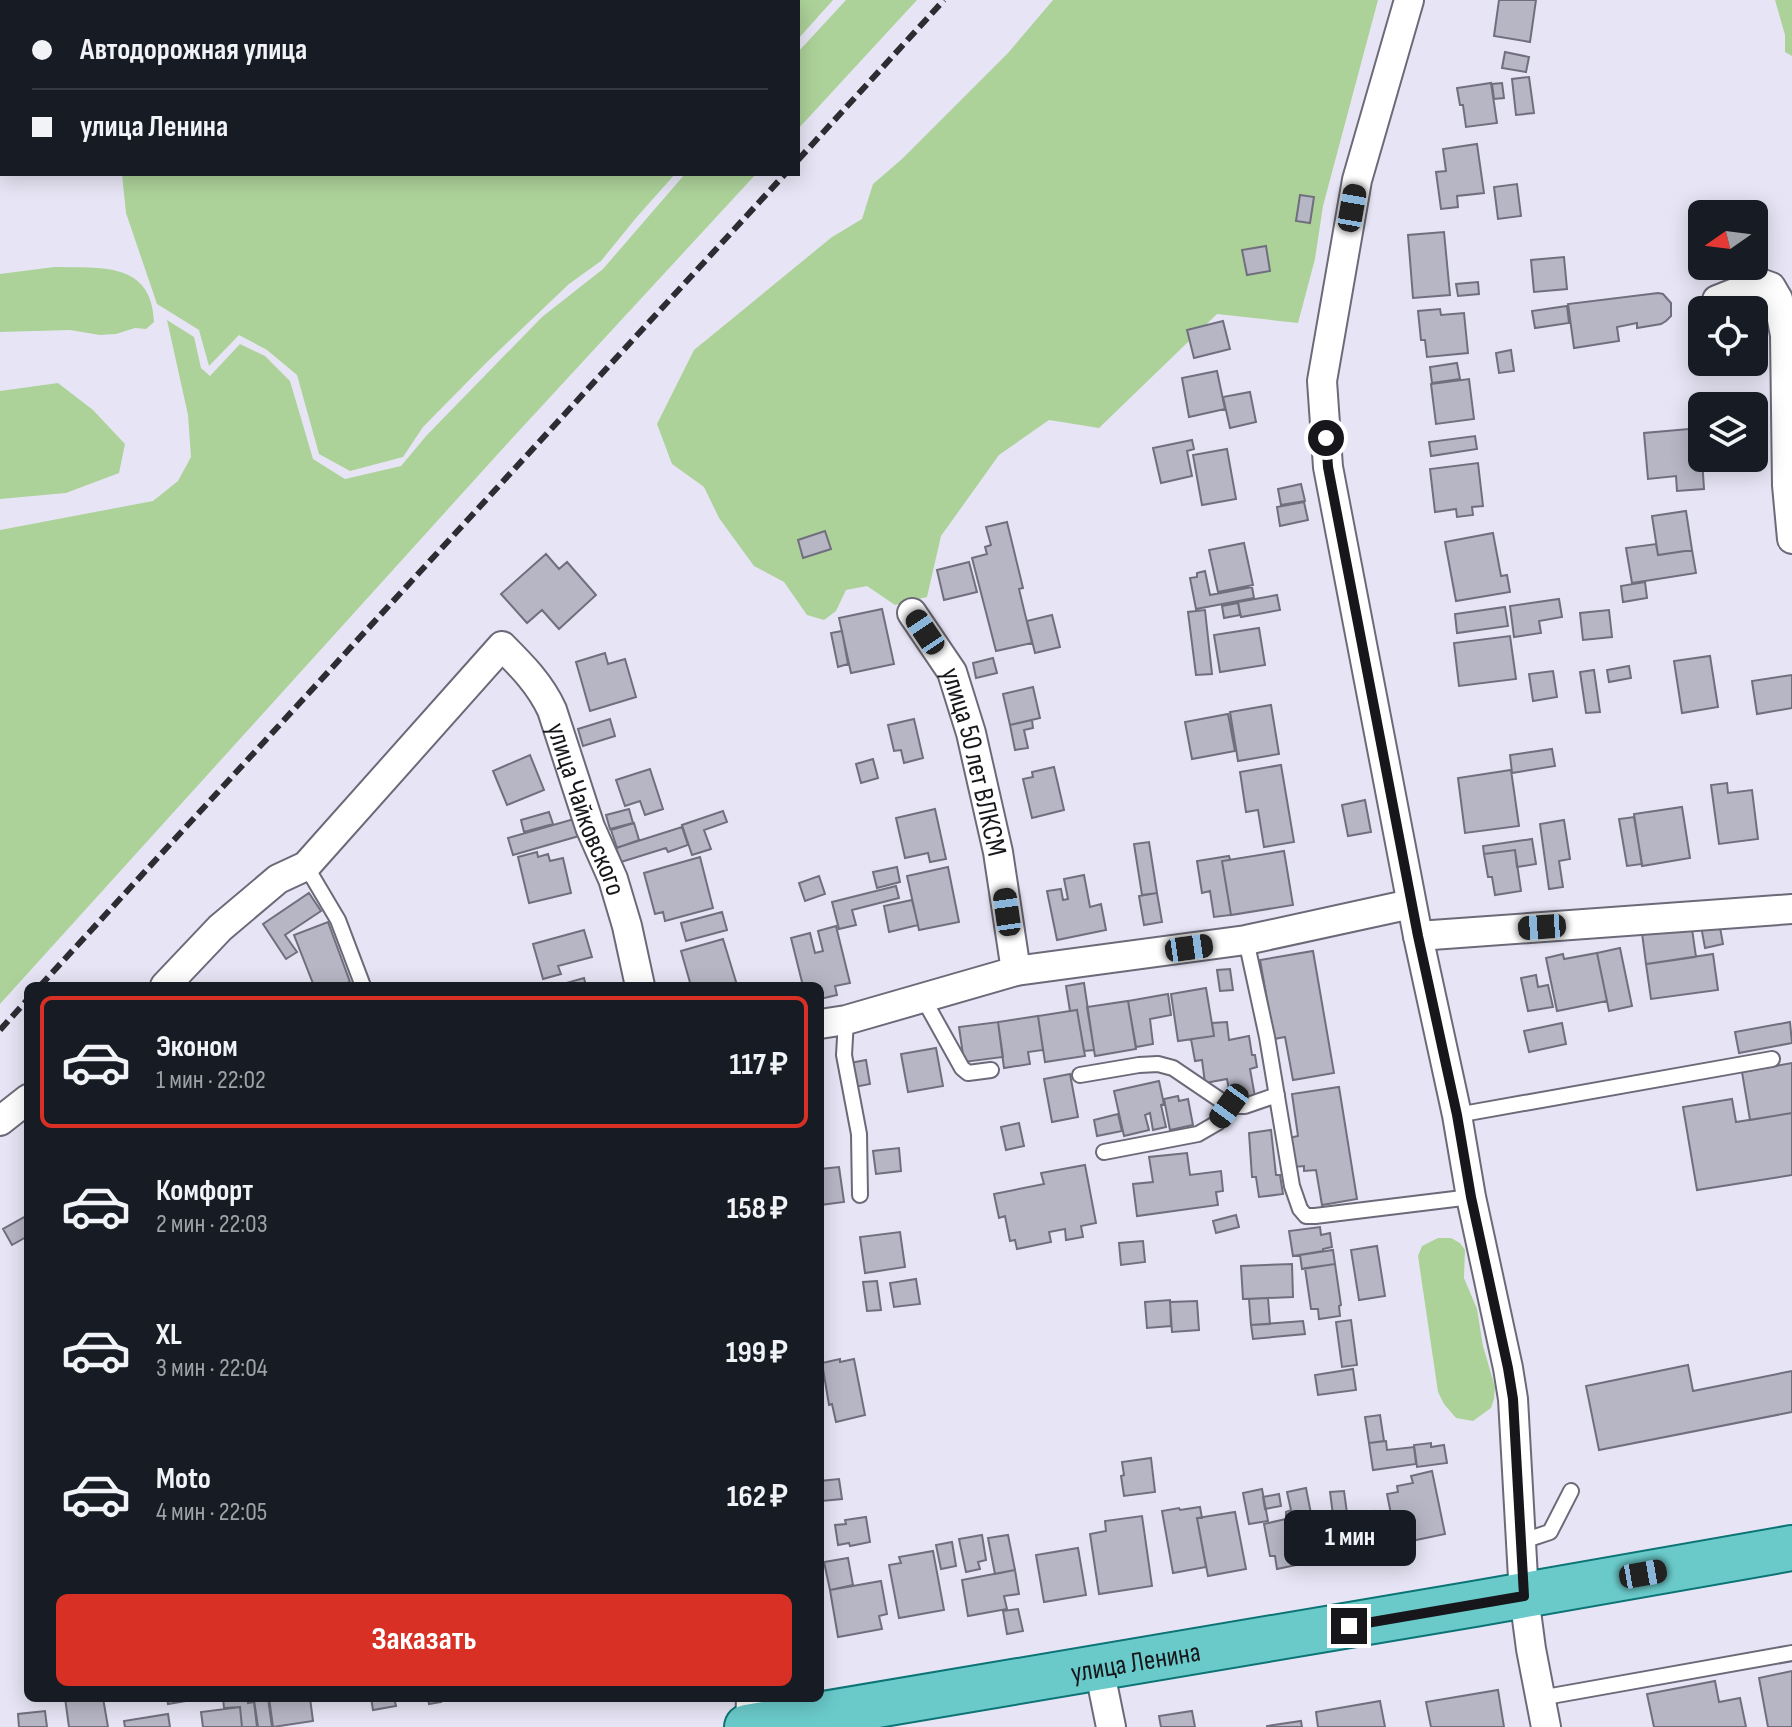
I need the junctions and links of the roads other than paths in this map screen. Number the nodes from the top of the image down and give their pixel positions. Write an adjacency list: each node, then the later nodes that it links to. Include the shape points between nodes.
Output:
1 (1409, 0): 6 (street, via 1357,180 1322,381 1328,467)
2 (1727, 296): 3 (street, via 1760,283 1771,287 1778,299 1785,335)
3 (1792, 539)
4 (912, 613): 10 (street, улица 50 лет ВЛКСМ, via 952,672 971,733 998,852)
5 (306, 866): 11 (street, via 278,879 220,928); 12 (lane, via 338,920); 13 (street, улица Чайковского, via 502,646 528,671 552,710 613,879)
6 (1411, 904): 8 (street); 9 (street)
7 (1792, 909): 8 (street)
8 (1418, 936): 22 (street)
9 (1246, 940): 10 (street); 19 (lane)
10 (1016, 971): 14 (street)
11 (169, 982)
12 (361, 982)
13 (639, 982)
14 (923, 998): 15 (street); 17 (lane, via 962,1068 968,1073)
15 (833, 1022): 25 (lane, via 859,1134)
16 (1772, 1059): 22 (lane)
17 (991, 1070)
18 (1080, 1075): 21 (lane, via 1158,1064 1173,1068)
19 (1277, 1095): 21 (lane); 26 (lane, via 1292,1186 1306,1216)
20 (24, 1102): 23 (street)
21 (1229, 1106): 24 (lane, via 1217,1123 1198,1134)
22 (1457, 1115): 26 (street)
23 (0, 1121)
24 (1104, 1152)
25 (860, 1195)
26 (1471, 1197): 28 (street, via 1513,1399)
27 (1571, 1491): 28 (lane, via 1550,1532)
28 (1520, 1542): 30 (street)
29 (1792, 1548): 30 (main road, улица Ленина)
30 (1524, 1596): 32 (main road, улица Ленина); 33 (street)
31 (1792, 1653): 33 (lane)
32 (1099, 1668): 35 (main road, улица Ленина); 36 (street)
33 (1540, 1698): 37 (street)
34 (751, 1702): 35 (street)
35 (748, 1727)
36 (1111, 1727)
37 (1546, 1727)

